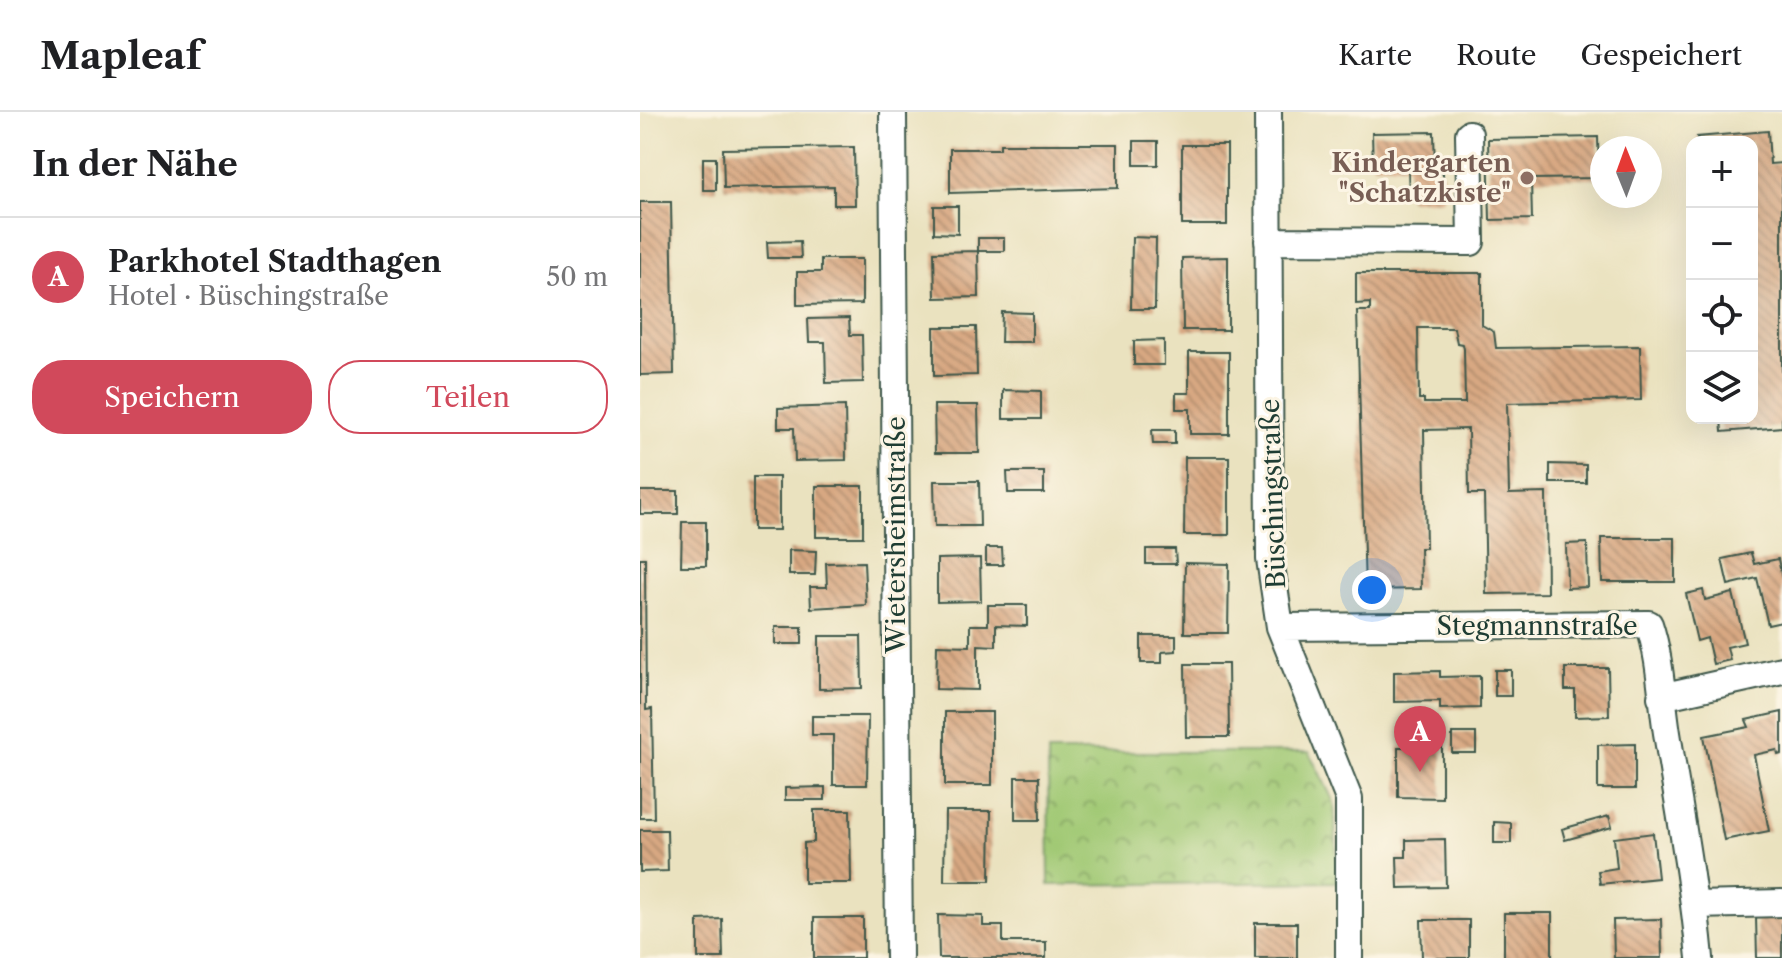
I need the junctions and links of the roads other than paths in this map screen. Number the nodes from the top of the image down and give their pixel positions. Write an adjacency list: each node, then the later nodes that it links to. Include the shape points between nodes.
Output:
1 (893, 112): 10 (street, Wietersheimstraße)
2 (1268, 112): 4 (street, Büschingstraße)
3 (1469, 134): 4 (street, via 1471,242)
4 (1268, 241): 5 (street, Büschingstraße, via 1270,559)
5 (1280, 627): 7 (street, Stegmannstraße, via 1649,624 1660,656); 11 (street, Büschingstraße, via 1349,799)
6 (1782, 670): 7 (street)
7 (1661, 697): 9 (street, Stegmannstraße)
8 (1782, 903): 9 (street)
9 (1695, 905): 12 (street, Stegmannstraße)
10 (899, 958)
11 (1349, 958)
12 (1700, 958)

